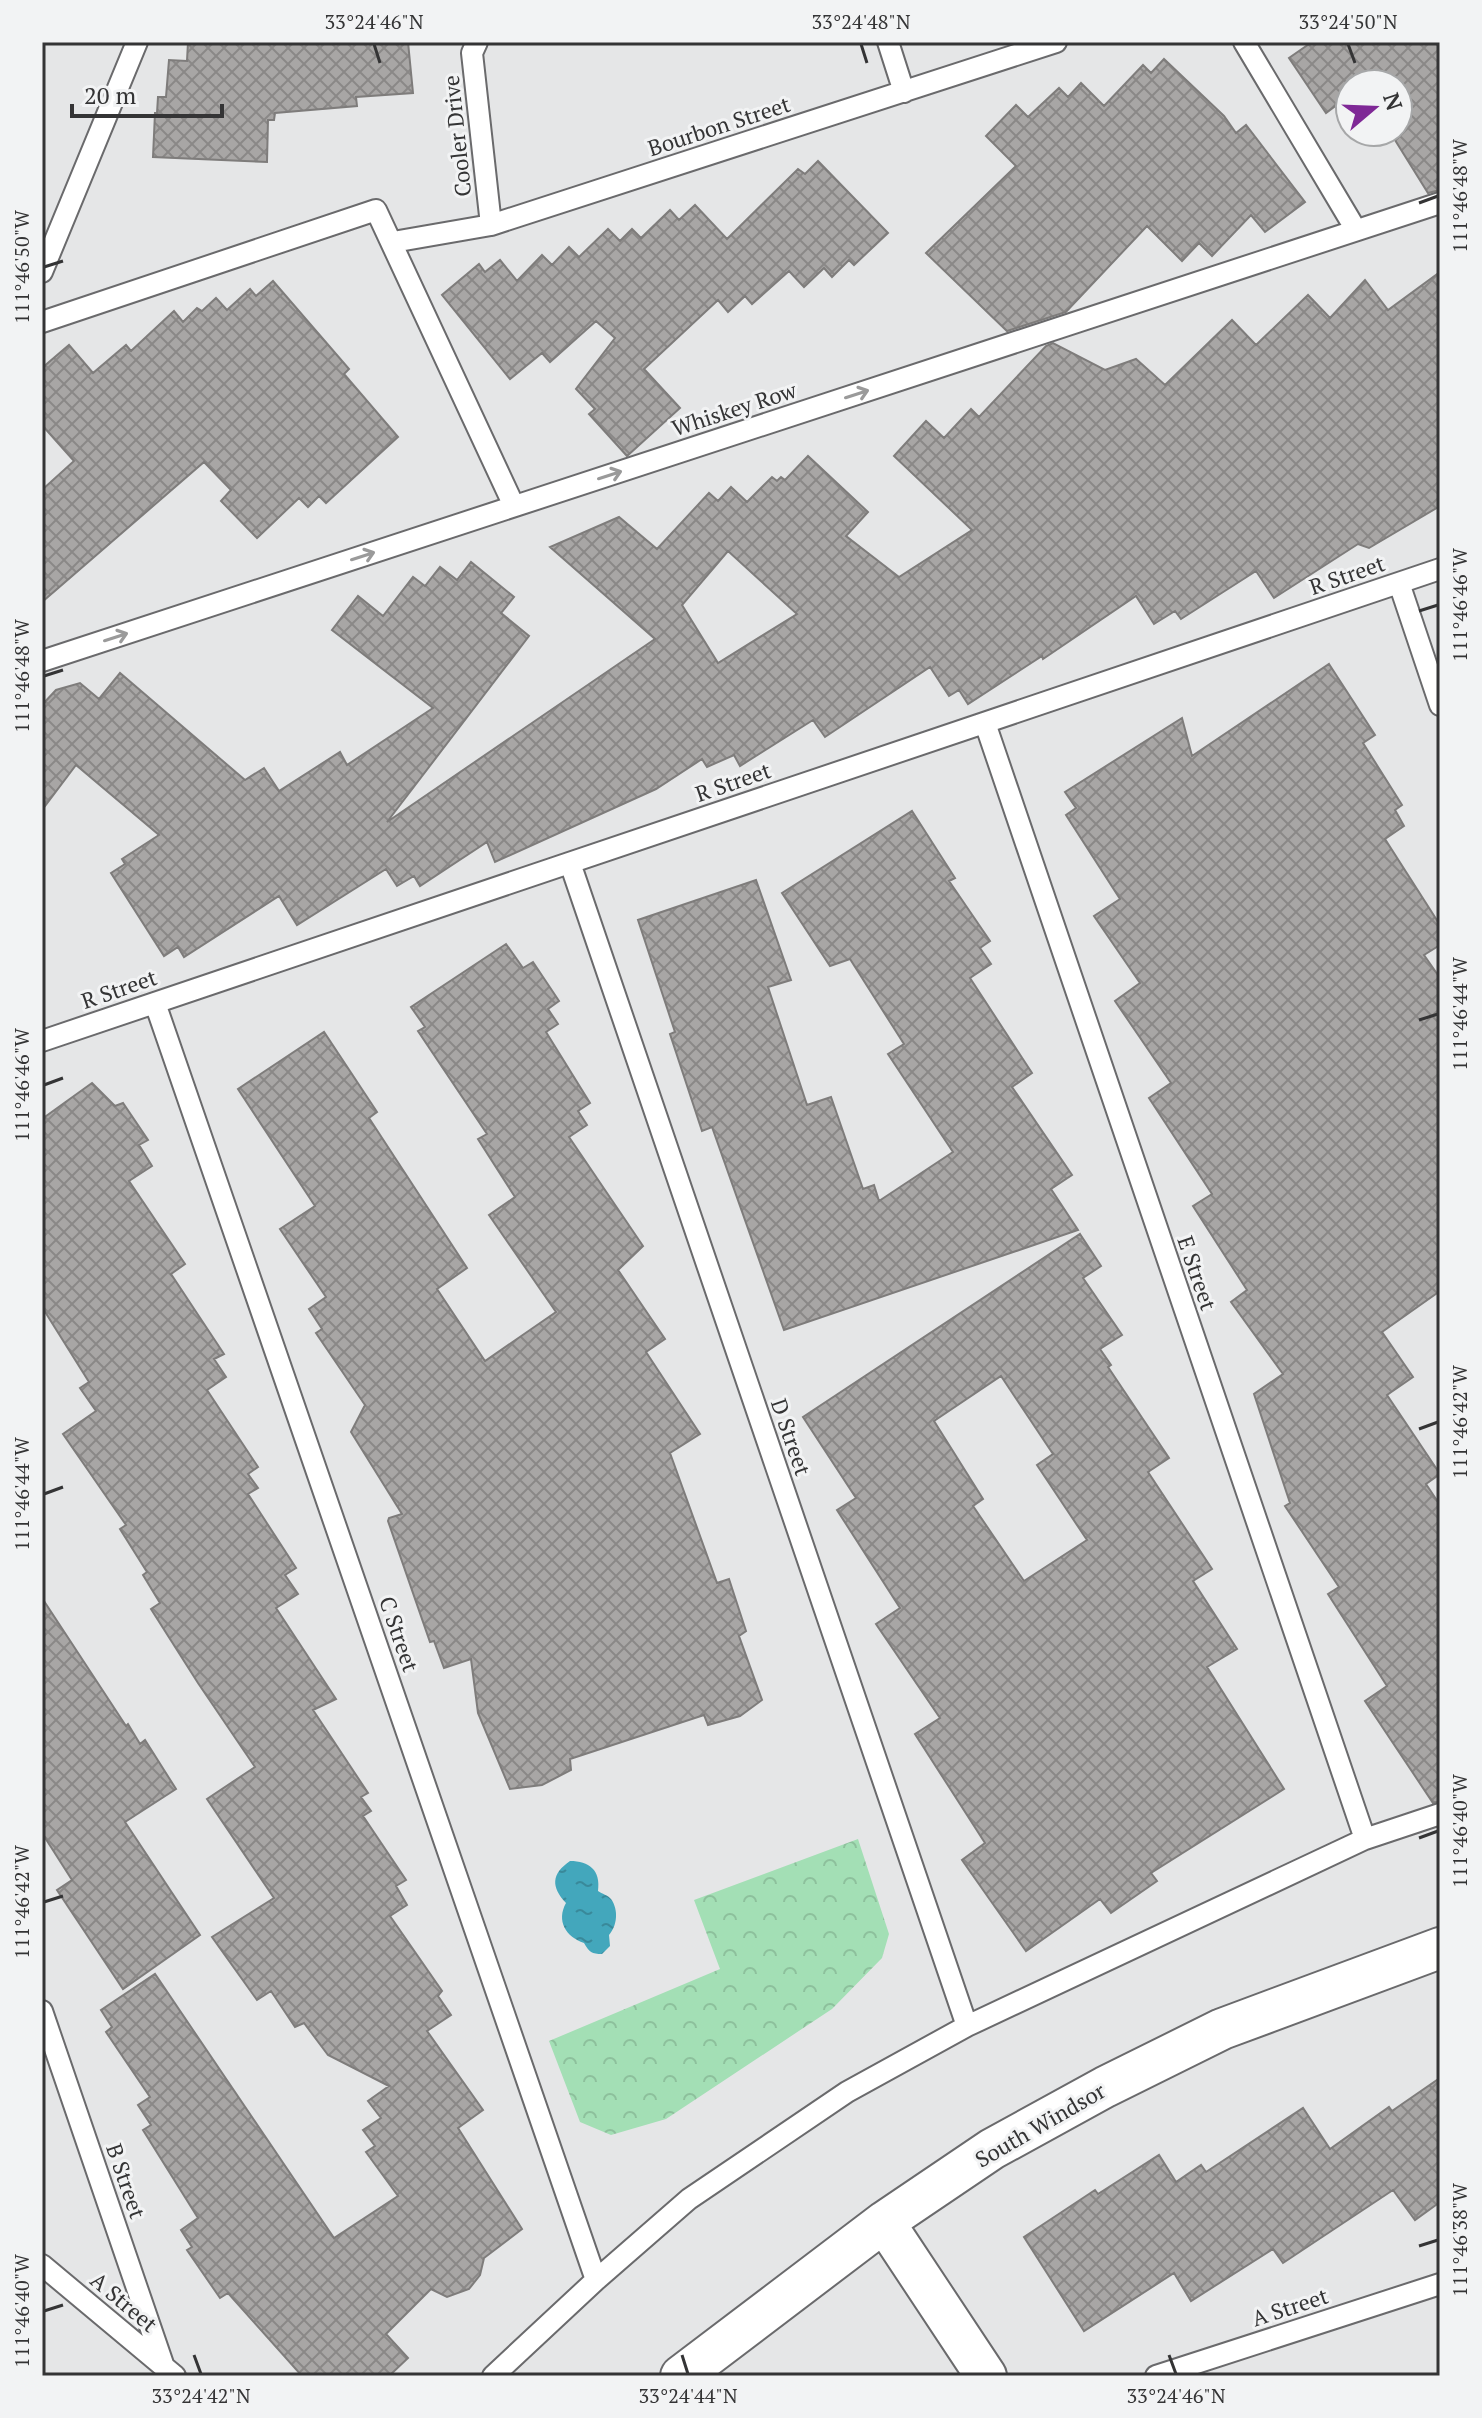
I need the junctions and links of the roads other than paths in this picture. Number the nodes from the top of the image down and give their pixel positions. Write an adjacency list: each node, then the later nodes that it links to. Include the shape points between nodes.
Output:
1 (137, 42): 11 (lane)
2 (477, 42): 8 (lane, Cooler Drive, via 472,53)
3 (888, 42): 6 (lane)
4 (1056, 42): 6 (lane, Bourbon Street)
5 (1244, 42): 9 (lane)
6 (904, 92): 8 (lane, Bourbon Street)
7 (1440, 203): 9 (lane, Whiskey Row)
8 (491, 225): 10 (lane, Bourbon Street)
9 (1356, 230): 13 (lane, Whiskey Row, one-way to 9)
10 (393, 242): 12 (lane, via 376,210); 13 (lane)
11 (42, 272)
12 (42, 322)
13 (514, 506): 16 (lane, Whiskey Row, one-way to 13)
14 (1440, 569): 15 (lane, R Street)
15 (1399, 583): 17 (lane); 18 (lane, R Street)
16 (42, 661)
17 (1440, 705)
18 (985, 723): 19 (lane, R Street); 23 (lane, E Street)
19 (570, 863): 20 (lane, R Street); 26 (lane, D Street)
20 (155, 1003): 21 (lane, R Street); 29 (lane, C Street)
21 (42, 1041)
22 (1440, 1814): 23 (lane)
23 (1365, 1839): 26 (lane)
24 (1440, 1948): 27 (street, South Windsor, via 1222,2029 1157,2061 992,2149)
25 (42, 2011): 31 (lane, B Street)
26 (967, 2026): 29 (lane, via 847,2092 748,2158 689,2199)
27 (884, 2222): 33 (street, South Windsor); 34 (street)
28 (42, 2265): 31 (lane, A Street)
29 (596, 2280): 32 (lane)
30 (1440, 2284): 35 (lane, A Street)
31 (169, 2371)
32 (493, 2376)
33 (681, 2376)
34 (986, 2376)
35 (1156, 2376)

